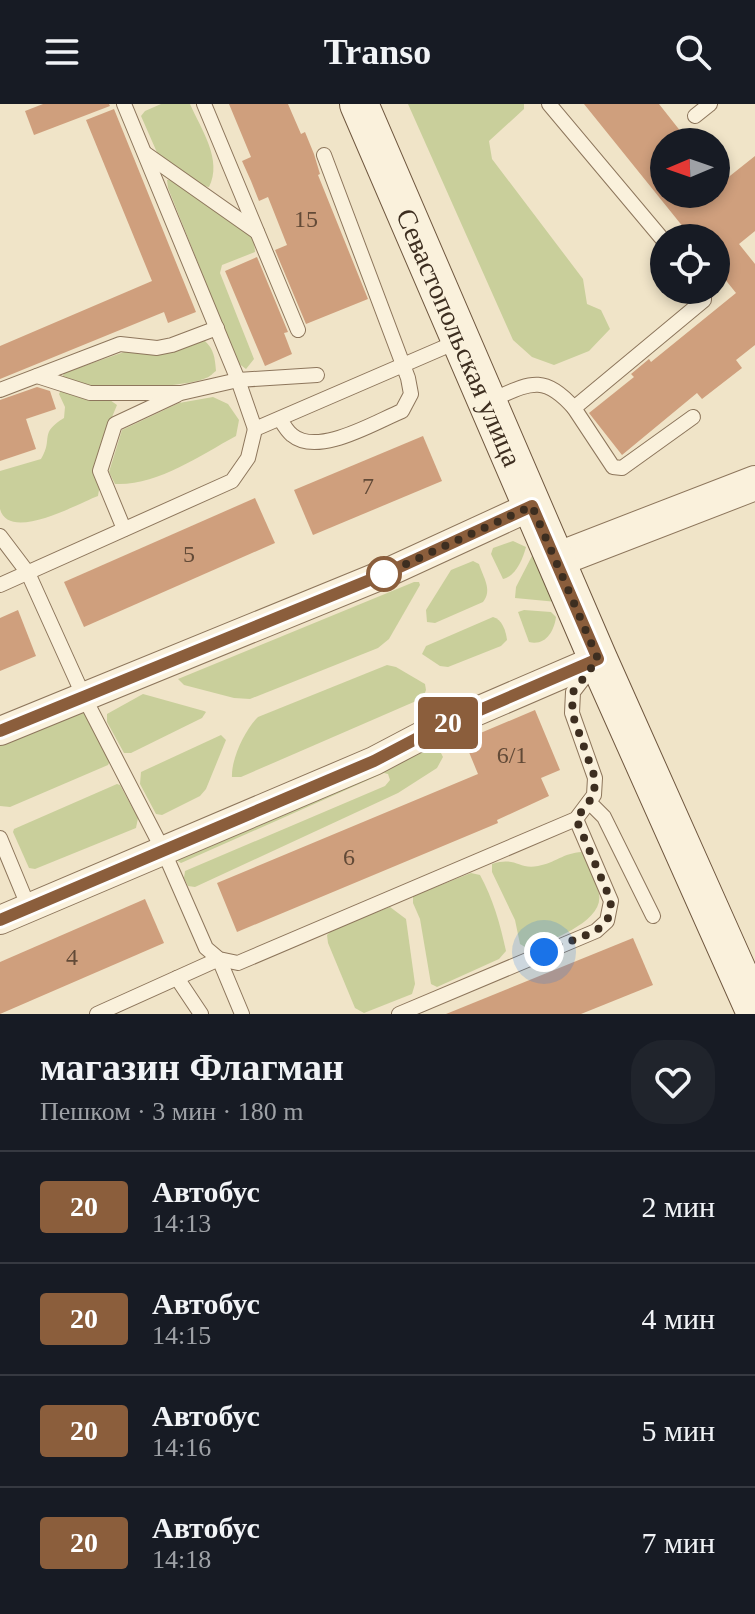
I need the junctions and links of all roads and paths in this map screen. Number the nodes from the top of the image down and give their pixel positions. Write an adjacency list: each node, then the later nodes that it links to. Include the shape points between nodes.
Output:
1 (124, 104): 7 (lane)
2 (204, 104): 10 (lane)
3 (359, 104): 14 (main road, Севастопольская улица)
4 (549, 104): 9 (lane)
5 (710, 104): 6 (lane)
6 (695, 116)
7 (145, 153): 10 (lane); 12 (lane)
8 (324, 155): 15 (lane)
9 (650, 224)
10 (257, 232): 13 (lane)
11 (699, 304): 22 (lane)
12 (217, 328): 17 (lane, via 157,348 120,344); 18 (lane)
13 (298, 330)
14 (461, 340): 15 (lane); 21 (main road, Севастопольская улица)
15 (403, 365): 24 (lane); 24 (lane, via 411,394 402,411 329,442 293,436)
16 (317, 375): 18 (lane)
17 (37, 376): 19 (lane); 20 (lane, via 90,393)
18 (238, 380): 20 (lane); 25 (lane)
19 (0, 390)
20 (181, 393): 28 (lane, via 115,424 100,471)
21 (487, 402): 22 (lane, via 535,384 550,386); 27 (main road, Севастопольская улица)
22 (574, 408): 23 (lane, via 613,467 622,468)
23 (693, 417)
24 (280, 419): 25 (lane)
25 (255, 429): 28 (lane, via 248,458 232,481)
26 (755, 483): 30 (street)
27 (532, 506): 30 (main road, Севастопольская улица); 34 (street, via 382,575)
28 (124, 529): 31 (lane)
29 (0, 536): 31 (lane)
30 (556, 560): 33 (main road, Севастопольская улица)
31 (28, 573): 32 (lane); 34 (lane)
32 (0, 585)
33 (598, 659): 36 (lane, via 573,692 572,713 595,778); 39 (street); 45 (main road, Севастопольская улица)
34 (84, 697): 35 (street); 39 (lane)
35 (0, 731)
36 (589, 802): 37 (lane); 41 (lane, via 604,817)
37 (576, 819): 43 (lane, via 238,963); 49 (lane, via 611,901 607,921 596,931)
38 (0, 838): 40 (lane)
39 (164, 852): 40 (street); 43 (lane, via 206,948)
40 (29, 908): 42 (street)
41 (653, 916)
42 (0, 920)
43 (219, 959): 44 (lane); 48 (lane)
44 (177, 978): 46 (lane); 47 (lane)
45 (748, 1007)
46 (97, 1014)
47 (201, 1014)
48 (242, 1014)
49 (399, 1014)

